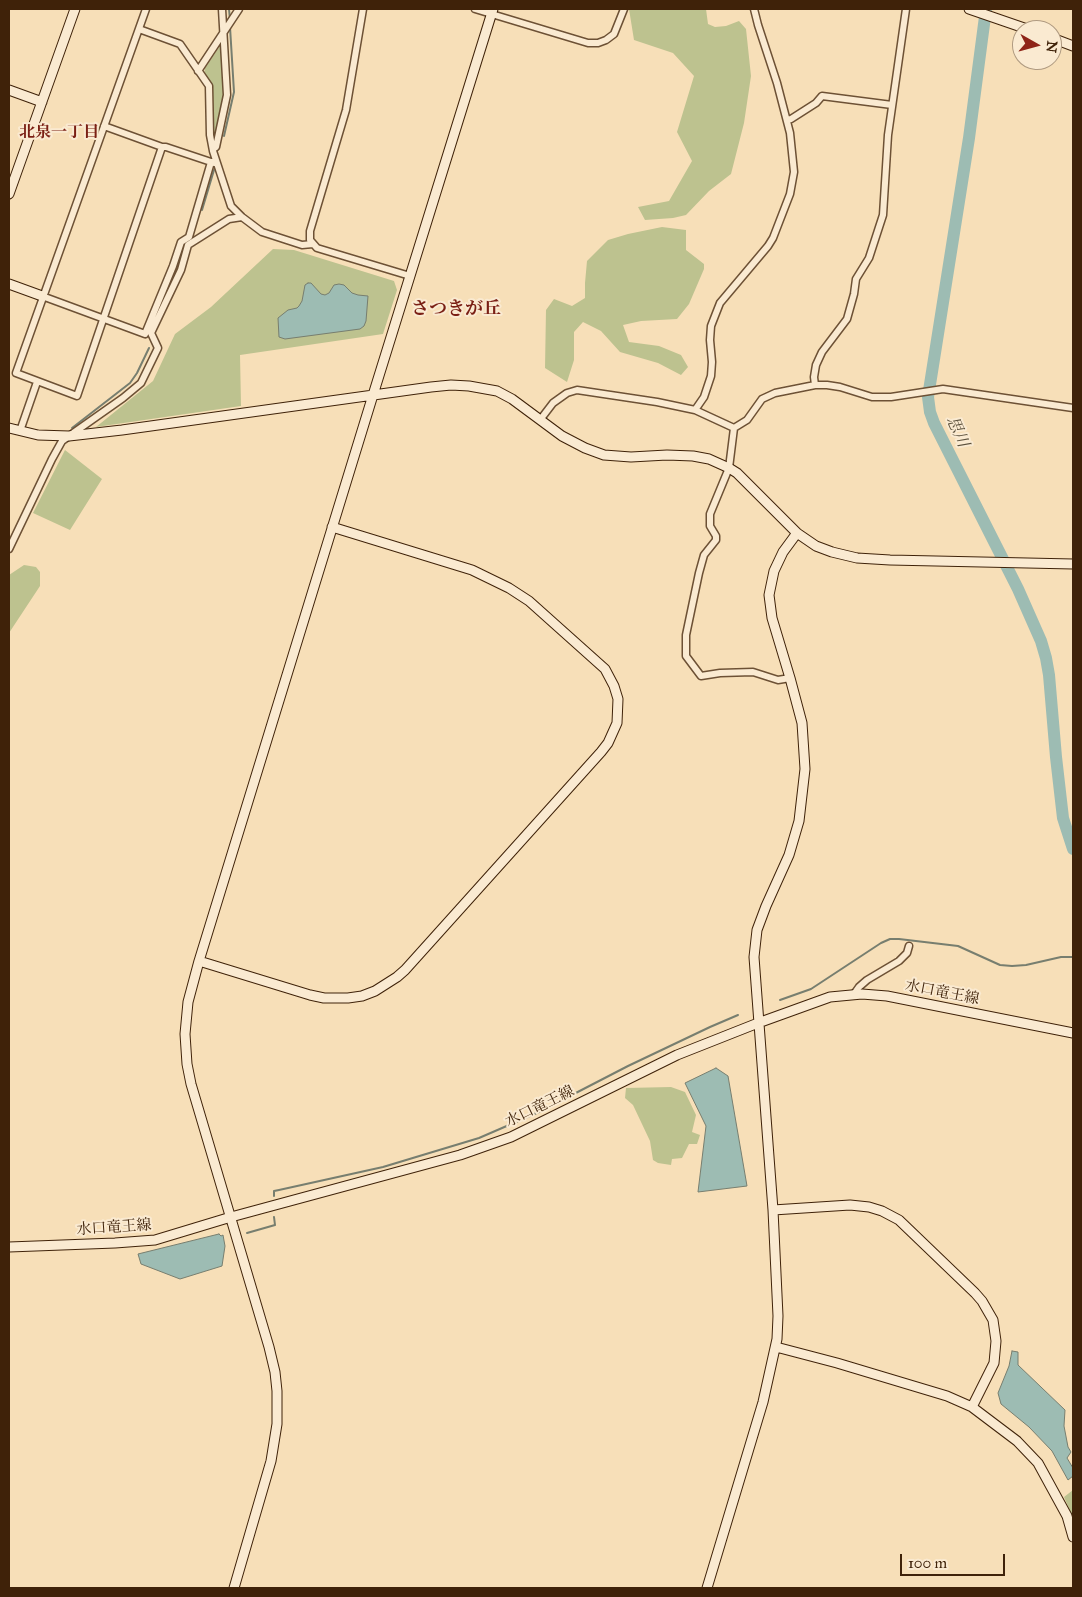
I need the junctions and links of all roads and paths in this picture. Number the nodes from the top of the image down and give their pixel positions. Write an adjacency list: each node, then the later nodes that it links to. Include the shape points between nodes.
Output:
1 (75, 9): 17 (street)
2 (146, 9): 13 (street)
3 (222, 9): 14 (street)
4 (239, 9): 14 (street)
5 (363, 9): 26 (street, via 346,110 310,231)
6 (475, 9): 11 (street)
7 (624, 9): 11 (street, via 614,34 598,43 588,43)
8 (754, 9): 19 (street)
9 (906, 9): 18 (street)
10 (970, 9): 12 (street)
11 (492, 11): 29 (street)
12 (1012, 24)
13 (139, 29): 15 (street, via 180,44); 20 (street)
14 (225, 31): 15 (street); 22 (street, via 227,95)
15 (198, 71): 22 (street, via 209,86)
16 (9, 90): 17 (street)
17 (42, 102): 24 (street)
18 (892, 105): 19 (street, via 822,96); 34 (street, via 883,215 868,258 856,279 847,319 816,365)
19 (787, 120): 37 (street, via 794,172 790,194 768,246 720,303 711,326 711,376 704,397)
20 (104, 126): 21 (street); 31 (street)
21 (162, 147): 23 (street); 32 (street)
22 (213, 149): 23 (street)
23 (214, 163): 25 (street, via 231,206); 27 (street, via 188,237)
24 (9, 194)
25 (242, 217): 26 (street, via 270,236 302,245); 28 (street, via 229,219 188,245)
26 (313, 244): 29 (street, via 317,248)
27 (180, 247): 28 (street); 32 (street, via 145,334)
28 (187, 250): 42 (street, via 151,333 158,348 141,383)
29 (410, 276): 35 (street)
30 (9, 284): 31 (street)
31 (42, 296): 32 (street); 33 (street, via 16,373)
32 (104, 319): 33 (street, via 77,396)
33 (37, 382): 41 (street)
34 (815, 385): 36 (street, via 840,387 872,397 937,389); 40 (street, via 762,399 747,420)
35 (373, 394): 38 (street, via 451,385 486,388 512,399); 42 (street); 44 (street)
36 (1073, 408)
37 (695, 410): 38 (street, via 577,390 553,403); 40 (street)
38 (540, 420): 43 (street, via 562,436 604,455 692,456 710,459)
39 (9, 428): 41 (street)
40 (734, 428): 43 (street)
41 (20, 431): 42 (street)
42 (69, 436): 46 (street, via 62,441 52,459)
43 (729, 468): 45 (street); 48 (street, via 710,514 710,526 716,540 704,555 699,573 686,635 686,656 701,676 753,672 778,680)
44 (332, 527): 50 (street); 50 (street, via 472,570 529,601 605,669 618,699 617,723 601,752 405,970 375,991 348,998 324,998)
45 (797, 533): 47 (street, via 816,546 857,558); 48 (street, via 782,552 769,596 772,618)
46 (9, 549)
47 (1073, 564)
48 (790, 678): 52 (street, via 802,723 805,769 799,821 789,855 758,930 754,957)
49 (909, 946): 51 (street, via 899,961 867,980)
50 (199, 961): 55 (street, via 185,1021 187,1064)
51 (854, 994): 52 (street, 水口竜王線, via 830,997); 53 (street, 水口竜王線, via 887,996)
52 (758, 1023): 54 (street); 55 (street, 水口竜王線, via 677,1055 488,1146)
53 (1073, 1033)
54 (773, 1210): 57 (street, via 778,1316); 58 (street, via 850,1206 882,1211 899,1220 975,1293 988,1310 996,1341 994,1363)
55 (230, 1217): 56 (street, 水口竜王線, via 155,1240); 60 (street, via 275,1372 278,1413 271,1461)
56 (9, 1248)
57 (776, 1347): 58 (street, via 947,1396); 61 (street, via 762,1406)
58 (972, 1407): 59 (street, via 1017,1441 1038,1463 1067,1516)
59 (1073, 1537)
60 (234, 1588)
61 (707, 1588)

